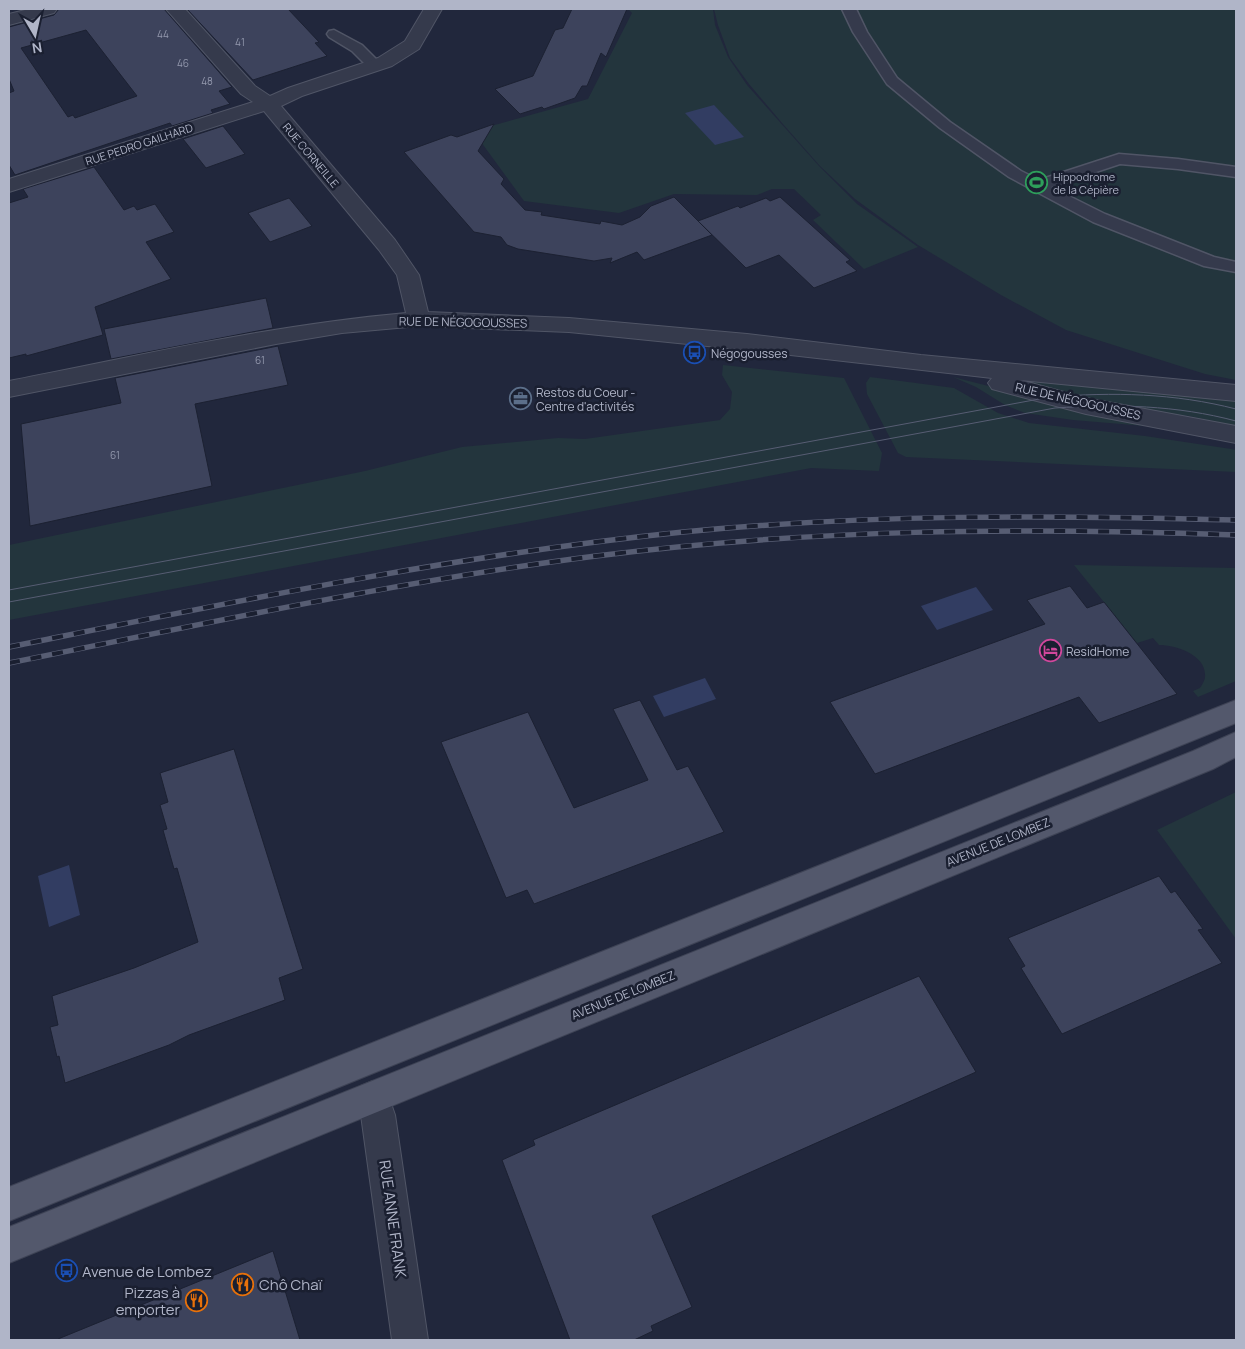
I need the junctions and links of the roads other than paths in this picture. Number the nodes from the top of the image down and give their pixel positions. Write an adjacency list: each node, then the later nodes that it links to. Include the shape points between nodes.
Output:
1 (48, 9): 5 (street)
2 (175, 9): 8 (street, RUE CORNEILLE, via 248,90)
3 (433, 9): 7 (street, RUE PEDRO GAILHARD, via 412,45)
4 (850, 9): 11 (lane, via 860,32 892,81 945,124 1015,174)
5 (9, 20)
6 (334, 34): 7 (lane, via 358,48)
7 (374, 65): 8 (street, RUE PEDRO GAILHARD, via 294,92)
8 (269, 104): 10 (street, RUE PEDRO GAILHARD); 13 (street, RUE CORNEILLE, via 387,245 408,275)
9 (1236, 172): 11 (lane, via 1119,160)
10 (9, 186)
11 (1038, 186): 12 (lane, via 1098,218 1210,262)
12 (1236, 267)
13 (419, 319): 14 (street, RUE DE NÉGOGOUSSES, via 568,325); 15 (street, RUE DE NÉGOGOUSSES, via 276,336)
14 (920, 363): 16 (street, RUE DE NÉGOGOUSSES); 17 (street, RUE DE NÉGOGOUSSES, via 1086,406)
15 (9, 389)
16 (1236, 393)
17 (1236, 435)
18 (1236, 710): 23 (main road)
19 (1236, 744): 21 (main road, AVENUE DE LOMBEZ)
20 (1236, 756): 21 (street)
21 (1203, 760): 22 (main road, AVENUE DE LOMBEZ)
22 (373, 1098): 24 (main road, AVENUE DE LOMBEZ); 25 (street, RUE ANNE FRANK)
23 (9, 1204)
24 (9, 1245)
25 (410, 1340)

